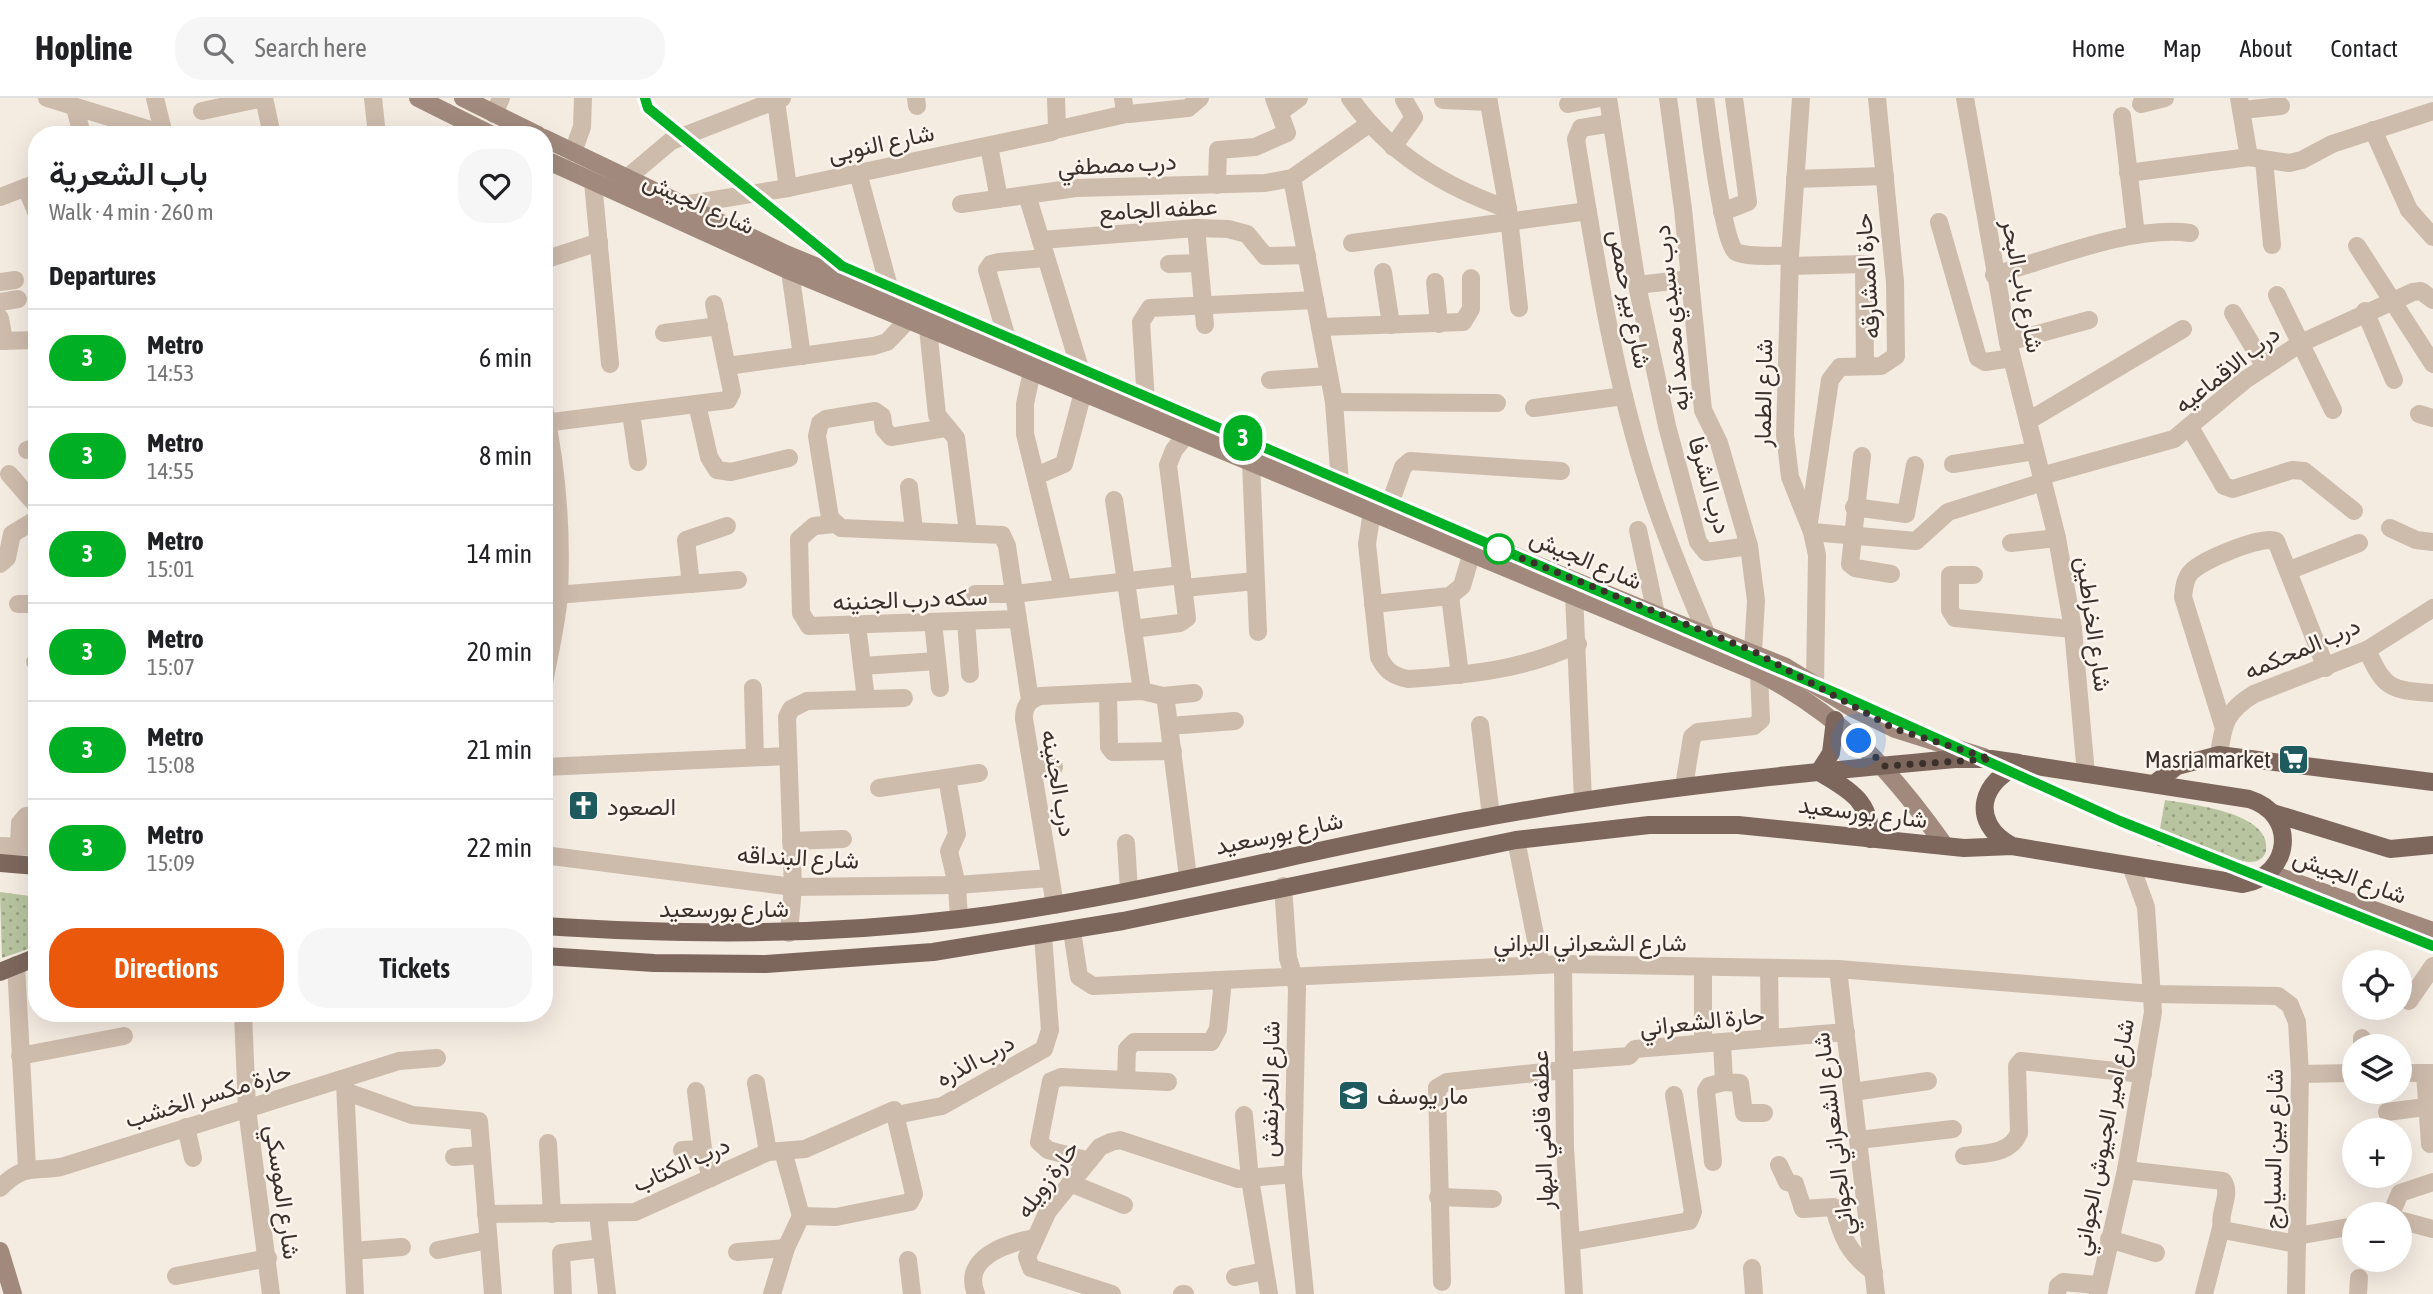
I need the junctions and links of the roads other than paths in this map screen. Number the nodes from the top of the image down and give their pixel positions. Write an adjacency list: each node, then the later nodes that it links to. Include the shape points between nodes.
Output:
1 (47, 98): 32 (street)
2 (155, 98): 40 (street)
3 (264, 98): 33 (street); 41 (street)
4 (373, 98): 42 (street)
5 (418, 98): 43 (main road)
6 (463, 98): 29 (main road)
7 (583, 98): 50 (street, via 582,127)
8 (1056, 98): 45 (street)
9 (1299, 98): 28 (street)
10 (1600, 98): 25 (street)
11 (1608, 98): 36 (street, درب الشرفا)
12 (1668, 98): 91 (street, درب سيدي محمد آيه)
13 (1705, 98): 69 (street)
14 (1734, 98): 69 (street, via 1748,202)
15 (1801, 98): 58 (street, شارع الطمار)
16 (1877, 98): 55 (street, حارة المشارقه)
17 (1965, 98): 89 (street, شارع باب البحر)
18 (2165, 98): 26 (street)
19 (779, 99): 56 (street, via 671,141); 62 (street)
20 (1195, 100): 30 (street, شارع النوبى)
21 (1357, 100): 37 (street)
22 (1404, 100): 49 (street, via 1414,117)
23 (1443, 100): 24 (street)
24 (1488, 100): 70 (street)
25 (1568, 104)
26 (2141, 104)
27 (2240, 104): 31 (street); 51 (street)
28 (1277, 105): 60 (street, via 1286,134 1255,147 1216,152)
29 (497, 106): 44 (main road)
30 (1124, 106): 45 (street, شارع النوبى)
31 (2281, 106)
32 (75, 107): 38 (street); 39 (street)
33 (202, 111)
34 (2433, 111): 46 (street)
35 (2122, 117): 54 (street)
36 (1612, 123): 68 (street, شارع بير حمص, via 1586,126 1577,133); 93 (street, درب الشرفا)
37 (1369, 124): 49 (street); 57 (street, درب مصطفي)
38 (80, 126)
39 (138, 126)
40 (162, 126)
41 (270, 126)
42 (376, 126)
43 (467, 126)
44 (525, 126)
45 (1055, 130): 48 (street, شارع النوبى)
46 (2373, 130): 51 (street, via 2302,160 2289,163); 75 (street, via 2409,209)
47 (553, 142): 50 (main road, شارع الجيش)
48 (989, 146): 53 (street, شارع النوبى); 65 (street)
49 (1393, 147): 70 (street, via 1447,184)
50 (573, 152): 56 (main road, شارع الجيش)
51 (2257, 158): 54 (street); 79 (street)
52 (553, 163): 59 (main road, شارع الجيش)
53 (858, 173): 62 (street, شارع النوبى); 95 (street)
54 (2128, 173): 74 (street)
55 (1885, 176): 58 (street); 124 (street, حارة المشارقه, via 1895,282 1896,356 1887,365)
56 (627, 178): 67 (main road, شارع الجيش)
57 (1292, 178): 60 (street, درب مصطفي); 81 (street)
58 (1795, 179): 84 (street, شارع الطمار)
59 (593, 183): 77 (street); 87 (main road, شارع الجيش)
60 (1217, 185): 63 (street, درب مصطفي, via 1154,184)
61 (28, 186): 64 (street)
62 (788, 188): 67 (street, شارع النوبى)
63 (1027, 195): 65 (street, درب مصطفي); 76 (street)
64 (0, 197)
65 (999, 198): 66 (street, درب مصطفي)
66 (961, 204)
67 (682, 205): 95 (main road, شارع الجيش)
68 (1588, 211): 70 (street); 131 (street, شارع بير حمص)
69 (1722, 212): 84 (street, via 1731,246 1738,253)
70 (1509, 215): 78 (street); 101 (street)
71 (1939, 222): 119 (street, via 1978,358 1985,362)
72 (1196, 228): 76 (street, عطفه الجامع); 81 (street, عطفه الجامع, via 1247,234 1265,257); 85 (street)
73 (2190, 233): 74 (street, via 2163,230)
74 (2136, 235): 89 (street)
75 (2433, 237)
76 (1041, 240): 83 (street)
77 (599, 242): 82 (street); 121 (street)
78 (1352, 243)
79 (2272, 245)
80 (2357, 246): 97 (street)
81 (1307, 255): 96 (street, via 1320,279)
82 (553, 257)
83 (1046, 258): 118 (street, via 999,262 987,270); 130 (street)
84 (1790, 261): 124 (street, via 1864,264); 167 (street, شارع الطمار, via 1786,457)
85 (1199, 262): 86 (street); 100 (street)
86 (1168, 264)
87 (790, 271): 105 (main road, شارع الجيش); 120 (street)
88 (1383, 272): 109 (street)
89 (1994, 275): 119 (street, شارع باب البحر)
90 (1471, 278): 107 (street, via 1469,316 1463,322)
91 (1690, 279): 93 (street); 177 (street, درب سيدي محمد آيه, via 1703,410 1719,443)
92 (1435, 282): 107 (street)
93 (1637, 285): 177 (street, درب الشرفا, via 1698,542 1706,552)
94 (2277, 295): 117 (street)
95 (892, 298): 118 (main road, شارع الجيش)
96 (1315, 300): 100 (street); 111 (street)
97 (2390, 300): 98 (street, درب الاقماعيه, via 2417,290); 102 (street, درب الاقماعيه); 122 (street)
98 (2433, 300)
99 (714, 303): 110 (street)
100 (1203, 304): 108 (street); 132 (street, via 1150,308 1140,322)
101 (1519, 308)
102 (2365, 311): 117 (street, درب الاقماعيه); 129 (street)
103 (2233, 313): 125 (street)
104 (0, 318): 116 (street)
105 (908, 320): 112 (main road, شارع الجيش); 120 (street, via 887,342)
106 (2089, 320): 119 (street)
107 (1439, 324): 109 (street)
108 (1205, 325)
109 (1391, 325): 111 (street)
110 (719, 326): 114 (street); 123 (street)
111 (1320, 327): 127 (street)
112 (928, 328): 126 (main road, شارع الجيش); 141 (street, via 937,415)
113 (2183, 329): 140 (street)
114 (664, 333)
115 (28, 340): 116 (street)
116 (2, 341)
117 (2301, 343): 125 (street, درب الاقماعيه); 137 (street)
118 (1009, 345): 130 (main road, شارع الجيش)
119 (2010, 350): 140 (street, شارع باب البحر)
120 (802, 356): 123 (street)
121 (610, 364)
122 (2433, 364)
123 (727, 366): 135 (street, via 732,392 728,400)
124 (1865, 366): 167 (street, حارة المشارقه, via 1840,368 1830,380)
125 (2265, 367): 142 (street, درب الاقماعيه, via 2226,395)
126 (1032, 371): 130 (main road, شارع الجيش); 154 (street, via 1026,434)
127 (1329, 376): 128 (street); 133 (street)
128 (1270, 380)
129 (2394, 380)
130 (1083, 384): 132 (main road, شارع الجيش); 143 (main road, شارع الجيش); 154 (street, via 1064,464)
131 (1624, 396): 136 (street); 207 (street, شارع بير حمص, via 1661,523)
132 (1146, 402): 156 (main road, شارع الجيش)
133 (1334, 402): 134 (street); 156 (street)
134 (1497, 403)
135 (697, 404): 138 (street); 146 (street, via 709,457 717,470 732,472)
136 (1534, 408)
137 (2333, 410)
138 (631, 412): 139 (street); 148 (street)
139 (553, 417)
140 (2028, 421): 144 (street, شارع باب البحر)
141 (945, 428): 165 (street, via 891,437 875,411 820,423 817,436 828,511); 171 (street, via 957,446)
142 (2191, 429): 155 (street, درب الاقماعيه, via 2165,443); 163 (street, via 2224,486 2233,489 2292,470 2304,471)
143 (1187, 435): 147 (main road, شارع الجيش); 186 (street, via 1168,465)
144 (2035, 452): 149 (street); 155 (street, شارع باب البحر)
145 (1862, 456): 160 (street)
146 (789, 458)
147 (1251, 461): 162 (main road, شارع الجيش); 187 (street)
148 (638, 462)
149 (1953, 464)
150 (1915, 465): 160 (street, via 1906,514)
151 (1561, 471): 159 (street, via 1410,461 1403,467)
152 (553, 472): 179 (street)
153 (9, 474): 161 (street)
154 (1036, 476): 189 (street)
155 (2042, 479): 172 (street, درب الاقماعيه, via 1948,512 1916,541); 173 (street, شارع الخراطين)
156 (1340, 483): 159 (main road, شارع الجيش)
157 (909, 487): 169 (street)
158 (1114, 500): 185 (street)
159 (1390, 504): 199 (main road, شارع الجيش)
160 (1854, 507): 172 (street)
161 (28, 508)
162 (1372, 511): 178 (main road, شارع الجيش); 197 (street, via 1367,544)
163 (2354, 512)
164 (28, 524): 180 (street, via 12,534 7,558)
165 (835, 524): 169 (street, via 841,528); 203 (street, سكه درب الجنينه, via 814,526 800,539 801,613 814,627)
166 (727, 527): 188 (street, via 685,540)
167 (1811, 527): 172 (street, درب الاقماعيه); 217 (street, شارع الطمار, via 1817,555)
168 (2390, 528): 175 (street)
169 (914, 530): 171 (street)
170 (1638, 530): 199 (street)
171 (968, 532): 191 (street, via 997,533 1006,540)
172 (1852, 536): 182 (street, via 1852,568)
173 (2057, 538): 176 (street); 205 (street, شارع الخراطين)
174 (2360, 542): 181 (street)
175 (2433, 542)
176 (2011, 544)
177 (1749, 546): 210 (street, درب سيدي محمد آيه, via 1756,601)
178 (1472, 552): 192 (main road, شارع الجيش); 194 (street, via 1461,586)
179 (553, 554)
180 (0, 564)
181 (2290, 570): 213 (street); 231 (street, via 2276,541 2263,539 2192,570 2184,587 2183,597)
182 (1891, 574)
183 (1974, 575): 205 (street, via 1950,575 1950,610 1955,618)
184 (738, 580): 188 (street)
185 (1126, 581): 186 (street); 189 (street); 204 (street)
186 (1183, 581): 187 (street); 204 (street, via 1184,622)
187 (1255, 581): 206 (street)
188 (691, 584): 193 (street)
189 (1063, 588): 191 (street)
190 (975, 594): 191 (street)
191 (1014, 594): 200 (street)
192 (1574, 594): 208 (street); 214 (main road, شارع الجيش)
193 (553, 596)
194 (1450, 596): 197 (street); 216 (street)
195 (18, 604): 196 (street)
196 (28, 604)
197 (1373, 604): 216 (street, via 1379,657 1385,669 1408,679)
198 (2433, 608): 209 (street, درب المحكمه)
199 (1656, 614): 207 (main road, شارع الجيش)
200 (1018, 619): 201 (street, سكه درب الجنينه); 227 (street)
201 (966, 621): 202 (street, سكه درب الجنينه); 215 (street)
202 (933, 622): 203 (street, سكه درب الجنينه); 211 (street)
203 (857, 625): 212 (street)
204 (1133, 629): 220 (street)
205 (2073, 629): 247 (street, شارع الخراطين)
206 (1258, 632)
207 (1706, 634): 210 (main road, شارع الجيش)
208 (1578, 644): 216 (street, via 1527,664); 253 (street)
209 (2367, 650): 213 (street, درب المحكمه); 223 (street, via 2389,687)
210 (1753, 651): 217 (main road, شارع الجيش)
211 (937, 661): 212 (street); 219 (street)
212 (862, 666): 226 (street)
213 (2326, 668): 231 (street, درب المحكمه, via 2254,694 2231,712)
214 (1759, 673): 228 (main road, شارع الجيش); 251 (street, via 1761,720 1754,726 1698,732 1692,737)
215 (971, 674)
216 (1460, 675)
217 (1815, 684): 239 (main road, شارع الجيش, via 1895,729)
218 (753, 688): 234 (street)
219 (940, 688)
220 (1142, 691): 221 (street, درب الجنينه); 224 (street, درب الجنينه)
221 (1108, 692): 227 (street, درب الجنينه); 235 (street, via 1109,747 1113,752)
222 (1194, 693): 224 (street, درب الجنينه)
223 (2433, 693)
224 (1163, 696): 233 (street)
225 (904, 698): 226 (street)
226 (866, 699): 232 (street, via 798,704)
227 (1030, 700): 244 (street, درب الجنينه, via 1024,719)
228 (1835, 720): 241 (main road, شارع الجيش); 245 (main road, via 1831,753)
229 (1236, 721): 233 (street)
230 (1480, 725): 256 (street)
231 (2223, 725): 236 (street)
232 (787, 726): 234 (street); 238 (street)
233 (1170, 726): 235 (street)
234 (754, 727): 237 (street)
235 (1173, 751): 272 (street)
236 (2219, 755): 249 (main road); 250 (main road, via 2177,766)
237 (755, 757): 238 (street); 242 (street)
238 (788, 757): 260 (street)
239 (1991, 759): 240 (main road, شارع بورسعيد); 241 (main road, شارع بورسعيد)
240 (2023, 764): 247 (main road, شارع بورسعيد); 266 (main road, via 1998,776 1986,800 1991,828)
241 (1885, 766): 245 (main road, شارع بورسعيد); 265 (main road, شارع الجيش)
242 (553, 767)
243 (1054, 767): 244 (street)
244 (1033, 770): 273 (street, درب الجنينه)
245 (1819, 772): 251 (main road, شارع بورسعيد); 258 (main road, via 1860,799 1869,817)
246 (979, 774): 248 (street)
247 (2086, 774): 250 (main road, شارع بورسعيد)
248 (947, 778): 252 (street); 274 (street, via 957,834 949,848)
249 (2433, 782)
250 (2154, 784): 254 (main road, شارع بورسعيد, via 2249,799)
251 (1684, 786): 253 (main road, شارع بورسعيد)
252 (879, 788)
253 (1583, 801): 256 (main road, شارع بورسعيد)
254 (2273, 813): 262 (main road, via 2390,849); 271 (main road, via 2282,830 2283,849)
255 (28, 816): 264 (street, via 20,823)
256 (1491, 816): 272 (main road, شارع بورسعيد)
257 (843, 839): 260 (street)
258 (1870, 839): 259 (main road, شارع بورسعيد, via 1782,828 1693,824 1604,828); 265 (main road, شارع بورسعيد)
259 (1516, 840): 275 (main road, شارع بورسعيد); 290 (street)
260 (791, 841): 276 (street)
261 (1126, 843): 277 (street)
262 (2433, 845)
263 (0, 846): 264 (street)
264 (28, 846)
265 (1945, 846): 266 (main road, شارع بورسعيد)
266 (2012, 846): 270 (main road, شارع بورسعيد)
267 (553, 856): 276 (street, شارع البنداقه)
268 (0, 863): 269 (main road)
269 (28, 865)
270 (2131, 866): 271 (main road, شارع بورسعيد, via 2243,884); 298 (street, شارع امير الجيوش الجواني, via 2146,908)
271 (2269, 873): 281 (main road, شارع الجيش)
272 (1188, 877): 277 (main road, شارع بورسعيد)
273 (1051, 878): 274 (street, شارع البنداقه); 278 (street, درب الجنينه)
274 (957, 885): 276 (street, شارع البنداقه); 279 (street)
275 (1283, 886): 282 (main road, شارع بورسعيد); 296 (street, شارع الخرنفش, via 1288,958)
276 (793, 887): 284 (street)
277 (1129, 890): 278 (main road, شارع بورسعيد)
278 (1055, 905): 279 (main road, شارع بورسعيد)
279 (959, 919): 284 (main road, شارع بورسعيد)
280 (553, 926): 284 (main road, شارع بورسعيد)
281 (2415, 926): 283 (main road, شارع الجيش); 286 (main road, شارع الجيش)
282 (1072, 931): 285 (main road, شارع بورسعيد); 297 (street, شارع الشعراني البراني, via 1079,977 1093,986)
283 (2433, 931)
284 (789, 933)
285 (1043, 936): 287 (main road, شارع بورسعيد, via 933,952 780,963 654,963); 325 (street, درب الذره, via 1050,1030 1044,1049 942,1106)
286 (2433, 946)
287 (553, 957)
288 (28, 960): 293 (main road)
289 (1563, 964): 290 (street, شارع الشعراني البراني); 292 (street, شارع الشعراني البراني); 309 (street, عطفه قاضي البهار)
290 (1541, 965): 296 (street, شارع الشعراني البراني)
291 (2433, 966): 299 (street)
292 (1703, 967): 294 (street, شارع الشعراني البراني); 306 (street)
293 (8, 968): 307 (street)
294 (1769, 968): 295 (street, شارع الشعراني البراني); 304 (street)
295 (1838, 969): 298 (street, شارع الشعراني البراني); 302 (street, شارع الشعراني الجواني)
296 (1294, 975): 297 (street, شارع الشعراني البراني); 346 (street, شارع الخرنفش)
297 (1223, 980): 314 (street, via 1218,1030 1211,1042 1134,1042 1127,1049)
298 (2152, 993): 300 (street, شارع الشعراني البراني, via 2270,994); 312 (street, شارع امير الجيوش الجواني)
299 (2412, 997)
300 (2290, 1005): 313 (street, شارع بين السيارج, via 2297,1022)
301 (243, 1022): 324 (street, شارع الموسكي)
302 (1846, 1032): 304 (street, حارة الشعراني); 321 (street, شارع الشعراني الجواني)
303 (124, 1036): 307 (street)
304 (1770, 1038): 305 (street, حارة الشعراني)
305 (1722, 1042): 306 (street, حارة الشعراني); 316 (street)
306 (1703, 1043): 309 (street, حارة الشعراني, via 1635,1049 1629,1056)
307 (20, 1056): 344 (street)
308 (437, 1058): 319 (street, حارة مكسر الخشب, via 409,1058)
309 (1564, 1065): 352 (street, حارة الشعراني, via 1439,1085); 368 (street, عطفه قاضي البهار)
310 (2342, 1073): 313 (street)
311 (2429, 1073): 323 (street)
312 (2143, 1074): 338 (street, via 2021,1061 2017,1066 2019,1133 2015,1142 2000,1151); 345 (street, شارع امير الجيوش الجواني)
313 (2300, 1074): 367 (street, شارع بين السيارج)
314 (1126, 1080): 315 (street); 341 (street, via 1055,1077 1048,1085 1039,1142 1048,1150)
315 (1168, 1082)
316 (1724, 1082): 327 (street, via 1740,1083 1744,1113); 342 (street, via 1706,1091)
317 (1928, 1082): 321 (street)
318 (756, 1083): 336 (street)
319 (346, 1085): 324 (street, حارة مكسر الخشب); 337 (street, via 412,1115 479,1121); 374 (street)
320 (696, 1091): 334 (street)
321 (1853, 1092): 331 (street, شارع الشعراني الجواني)
322 (1674, 1095): 368 (street, via 1693,1212 1685,1224)
323 (2425, 1107): 326 (street); 333 (street)
324 (247, 1109): 329 (street, حارة مكسر الخشب); 377 (street, شارع الموسكي)
325 (895, 1112): 336 (street, درب الذره, via 805,1149); 359 (street, via 914,1194 910,1202 836,1217)
326 (2387, 1112)
327 (1764, 1113)
328 (1244, 1115): 348 (street)
329 (186, 1127): 340 (street); 344 (street, حارة مكسر الخشب, via 61,1167)
330 (1953, 1129): 331 (street)
331 (1859, 1140): 381 (street, شارع الشعراني الجواني)
332 (548, 1143): 357 (street)
333 (2430, 1144)
334 (703, 1149): 335 (street); 347 (street)
335 (682, 1150)
336 (775, 1152): 347 (street, درب الكتاب); 359 (street)
337 (482, 1155): 339 (street); 356 (street)
338 (1964, 1156)
339 (454, 1157)
340 (193, 1158)
341 (1089, 1161): 348 (street, حارة زويله, via 1100,1147 1120,1140); 350 (street, حارة زويله)
342 (1713, 1162)
343 (1779, 1165): 381 (street, via 1787,1182 1795,1184 1803,1209 1834,1208 1843,1239)
344 (27, 1168): 351 (street)
345 (2126, 1170): 361 (street, via 2224,1181 2227,1190); 365 (street, شارع امير الجيوش الجواني)
346 (1293, 1174): 348 (street, حارة زويله); 397 (street, شارع الخرنفش)
347 (711, 1178): 358 (street, درب الكتاب, via 648,1209)
348 (1250, 1179): 380 (street)
349 (2433, 1182): 354 (street, via 2400,1193)
350 (1070, 1183): 355 (street); 364 (street, حارة زويله, via 1048,1211)
351 (0, 1188)
352 (1438, 1197): 353 (street); 384 (street)
353 (1493, 1199)
354 (2397, 1202)
355 (1124, 1205)
356 (486, 1214): 357 (street, درب الكتاب); 366 (street)
357 (552, 1214): 358 (street, درب الكتاب)
358 (598, 1214): 370 (street)
359 (800, 1216): 371 (street)
360 (2412, 1223): 362 (street)
361 (2221, 1228): 367 (street); 402 (street)
362 (2433, 1228)
363 (2342, 1229): 367 (street)
364 (1035, 1238): 394 (street, via 1008,1243 989,1253 976,1267); 395 (street, حارة زويله, via 1027,1253 1031,1268)
365 (2109, 1239): 376 (street); 385 (street, شارع امير الجيوش الجواني)
366 (488, 1240): 372 (street); 389 (street)
367 (2297, 1240): 403 (street, شارع بين السيارج)
368 (1571, 1242): 398 (street, عطفه قاضي البهار)
369 (402, 1247): 374 (street)
370 (602, 1248): 390 (street, via 561,1253); 391 (street)
371 (786, 1248): 375 (street); 392 (street)
372 (438, 1250)
373 (0, 1251): 386 (main road)
374 (353, 1251): 388 (street)
375 (737, 1252)
376 (2155, 1253)
377 (268, 1258): 382 (street); 387 (street, شارع الموسكي)
378 (908, 1260): 393 (street)
379 (1752, 1268): 399 (street)
380 (1265, 1271): 383 (street); 396 (street)
381 (1874, 1272): 400 (street, شارع الشعراني الجواني)
382 (176, 1276)
383 (1235, 1278)
384 (1442, 1282)
385 (2098, 1289): 401 (street, via 2063,1282 2057,1286)
386 (13, 1294)
387 (271, 1294)
388 (355, 1294)
389 (493, 1294)
390 (563, 1294)
391 (607, 1294)
392 (772, 1294)
393 (912, 1294)
394 (976, 1294)
395 (1112, 1294)
396 (1269, 1294)
397 (1305, 1294)
398 (1574, 1294)
399 (1754, 1294)
400 (1876, 1294)
401 (2057, 1294)
402 (2204, 1294)
403 (2296, 1294)

